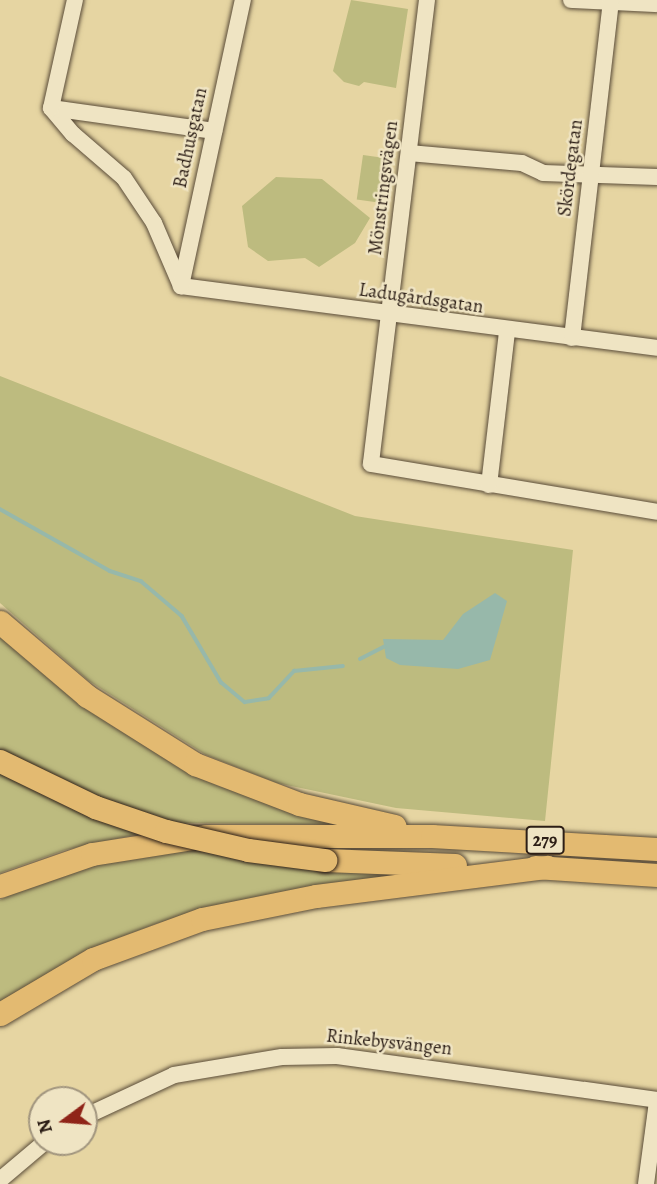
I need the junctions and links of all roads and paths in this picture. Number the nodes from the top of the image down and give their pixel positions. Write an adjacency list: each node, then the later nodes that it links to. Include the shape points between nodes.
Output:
1 (75, 0): 7 (street)
2 (243, 0): 8 (street, Badhusgatan)
3 (427, 0): 9 (street, Mönstringsvägen)
4 (571, 0): 5 (street)
5 (611, 3): 6 (street); 10 (street, Skördegatan)
6 (657, 5)
7 (51, 108): 8 (street); 12 (street, via 73,134 124,178 154,223)
8 (214, 131): 12 (street, Badhusgatan)
9 (409, 153): 10 (street); 13 (street, Mönstringsvägen)
10 (591, 175): 11 (street); 15 (street, Skördegatan)
11 (657, 177)
12 (181, 286): 13 (street, Ladugårdsgatan)
13 (390, 316): 14 (street, Ladugårdsgatan); 17 (street, Mönstringsvägen, via 371,464)
14 (507, 331): 15 (street, Ladugårdsgatan); 17 (street)
15 (572, 338): 16 (street, Ladugårdsgatan)
16 (657, 348)
17 (489, 485): 18 (street)
18 (657, 512)
19 (0, 622): 21 (highway, via 55,671 155,742 229,779 299,804)
20 (0, 761): 23 (highway, 279, bridge, via 95,807 166,831 248,850 325,860)
21 (432, 836): 22 (highway, 279); 25 (highway, via 206,836 141,843 92,854)
22 (657, 849)
23 (547, 867): 24 (highway, 279); 26 (highway, via 316,896 202,919 93,959)
24 (657, 875)
25 (0, 887)
26 (0, 1013)
27 (657, 1101): 28 (street, Rinkebysvängen, via 359,1058 282,1057 174,1075); 31 (street)
28 (98, 1110)
29 (28, 1156): 30 (street)
30 (0, 1180)
31 (646, 1184)

